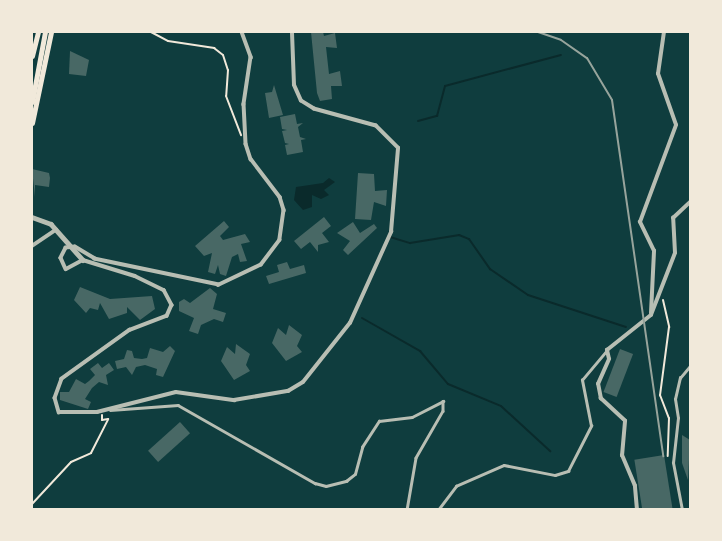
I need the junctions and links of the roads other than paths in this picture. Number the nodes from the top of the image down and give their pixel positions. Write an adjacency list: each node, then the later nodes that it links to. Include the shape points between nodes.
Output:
1 (38, 32): 7 (main road)
2 (45, 32): 8 (main road)
3 (51, 32): 10 (main road)
4 (242, 32): 19 (street, via 251,57 244,104 247,150 284,210 280,240 261,265 219,285 93,259 72,246 61,258 66,269)
5 (292, 32): 23 (street, via 294,85 301,101 376,126 398,148 390,237 354,316 303,382 288,391 234,400 176,392)
6 (664, 32): 20 (street, via 657,69 676,125 640,222 654,251)
7 (32, 56)
8 (37, 68): 9 (main road); 13 (main road)
9 (32, 83): 10 (main road)
10 (41, 85): 12 (main road)
11 (32, 92): 12 (main road)
12 (39, 99): 14 (main road)
13 (32, 102)
14 (32, 123)
15 (691, 202): 20 (street, via 673,218 675,253)
16 (32, 217): 17 (street)
17 (56, 230): 18 (street); 19 (street)
18 (32, 246)
19 (83, 260): 23 (street, via 160,288 172,305 167,316 130,330 61,381 54,405 63,414)
20 (651, 315): 21 (street)
21 (607, 350): 25 (street, via 582,380 591,426 568,471 555,475 504,465 456,486); 26 (street, via 609,359 598,390 625,421 623,460 636,489)
22 (691, 366): 27 (street, via 681,376 675,394 673,463)
23 (102, 409): 24 (street, via 178,405 315,484 326,485 355,474 362,447 379,421 412,417 443,401 443,411 416,458)
24 (407, 509)
25 (438, 509)
26 (637, 509)
27 (682, 509)

